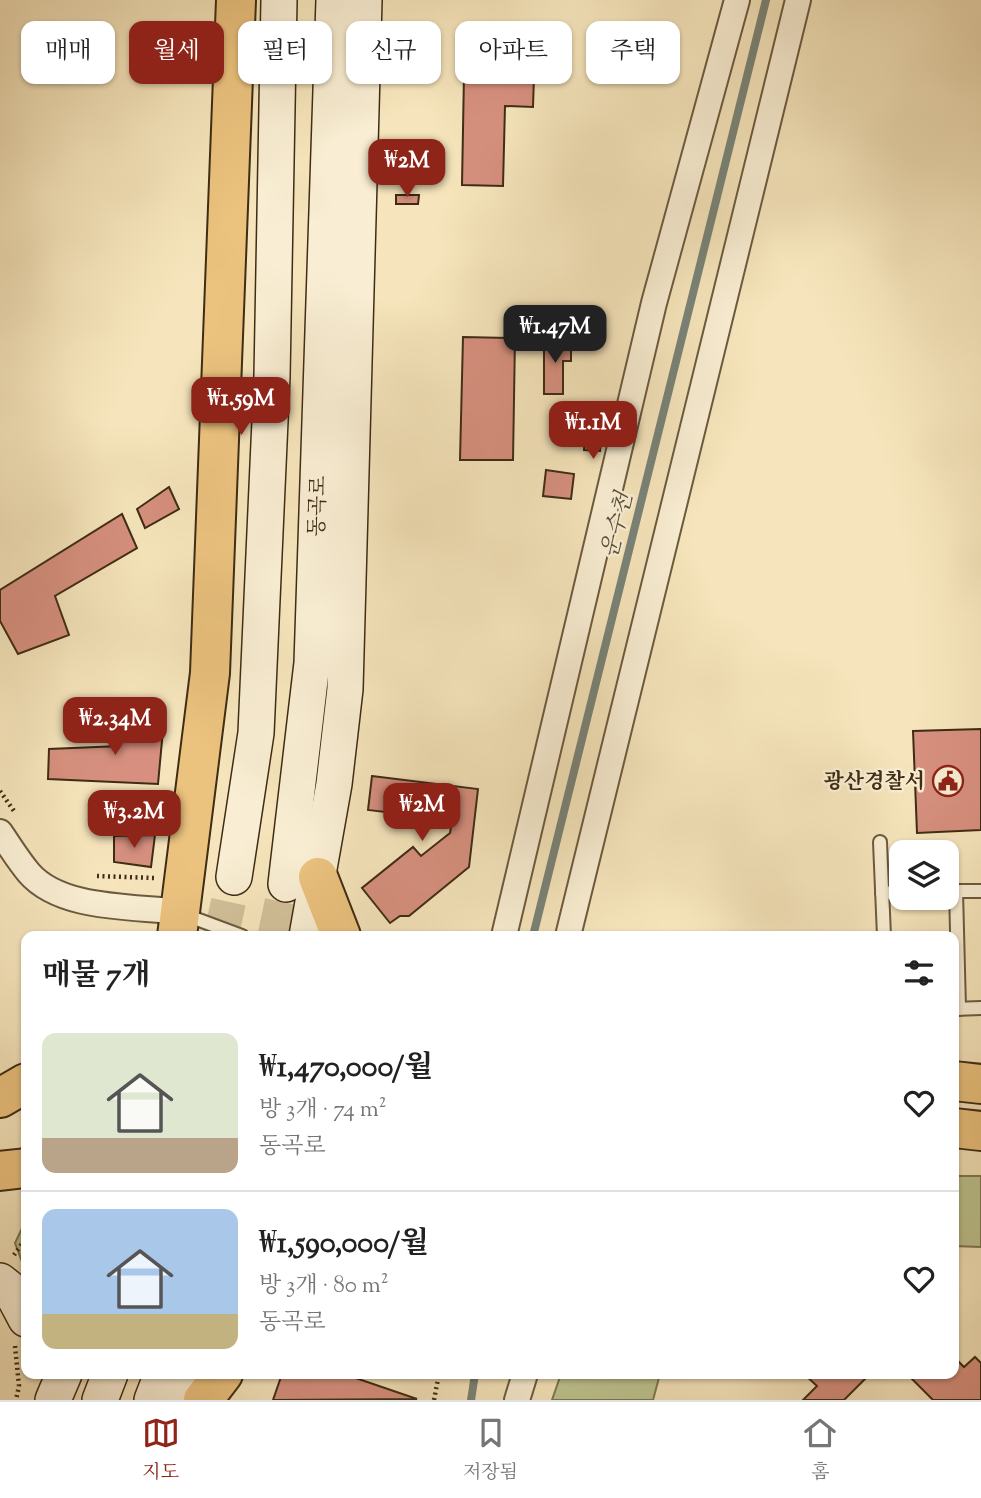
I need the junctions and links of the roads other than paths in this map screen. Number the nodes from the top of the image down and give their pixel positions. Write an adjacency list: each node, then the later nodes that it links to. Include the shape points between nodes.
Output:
1 (236, 0): 16 (main road, via 210,673)
2 (279, 0): 9 (main road, via 272,376 256,733)
3 (334, 0): 10 (main road, 동곡로)
4 (364, 0): 10 (main road, via 345,689 334,784)
5 (737, 0): 19 (street, via 654,303)
6 (798, 0): 20 (street)
7 (8, 823): 16 (street, via 29,873 49,890)
8 (880, 842): 13 (lane)
9 (234, 877)
10 (302, 881): 17 (main road); 18 (main road)
11 (959, 891): 12 (lane)
12 (981, 891)
13 (882, 893): 14 (lane); 21 (lane)
14 (889, 893)
15 (952, 910): 22 (lane)
16 (178, 930)
17 (307, 931)
18 (337, 931)
19 (505, 931)
20 (569, 931)
21 (884, 931)
22 (953, 931)
23 (959, 1009): 24 (lane)
24 (981, 1009)
25 (959, 1082): 26 (main road)
26 (981, 1084)
27 (21, 1086): 28 (main road)
28 (0, 1098)
29 (21, 1118): 30 (main road)
30 (0, 1121)
31 (959, 1129): 32 (main road)
32 (981, 1131)
33 (21, 1169): 34 (main road)
34 (0, 1171)
35 (7, 1268): 36 (main road)
36 (20, 1326)
37 (37, 1379): 44 (main road)
38 (62, 1379): 45 (main road)
39 (108, 1379): 46 (main road)
40 (160, 1379): 47 (main road)
41 (188, 1379): 48 (main road)
42 (219, 1379): 49 (main road)
43 (523, 1379): 50 (street)
44 (36, 1400)
45 (53, 1400)
46 (100, 1400)
47 (152, 1400)
48 (181, 1400)
49 (203, 1400)
50 (517, 1400)

